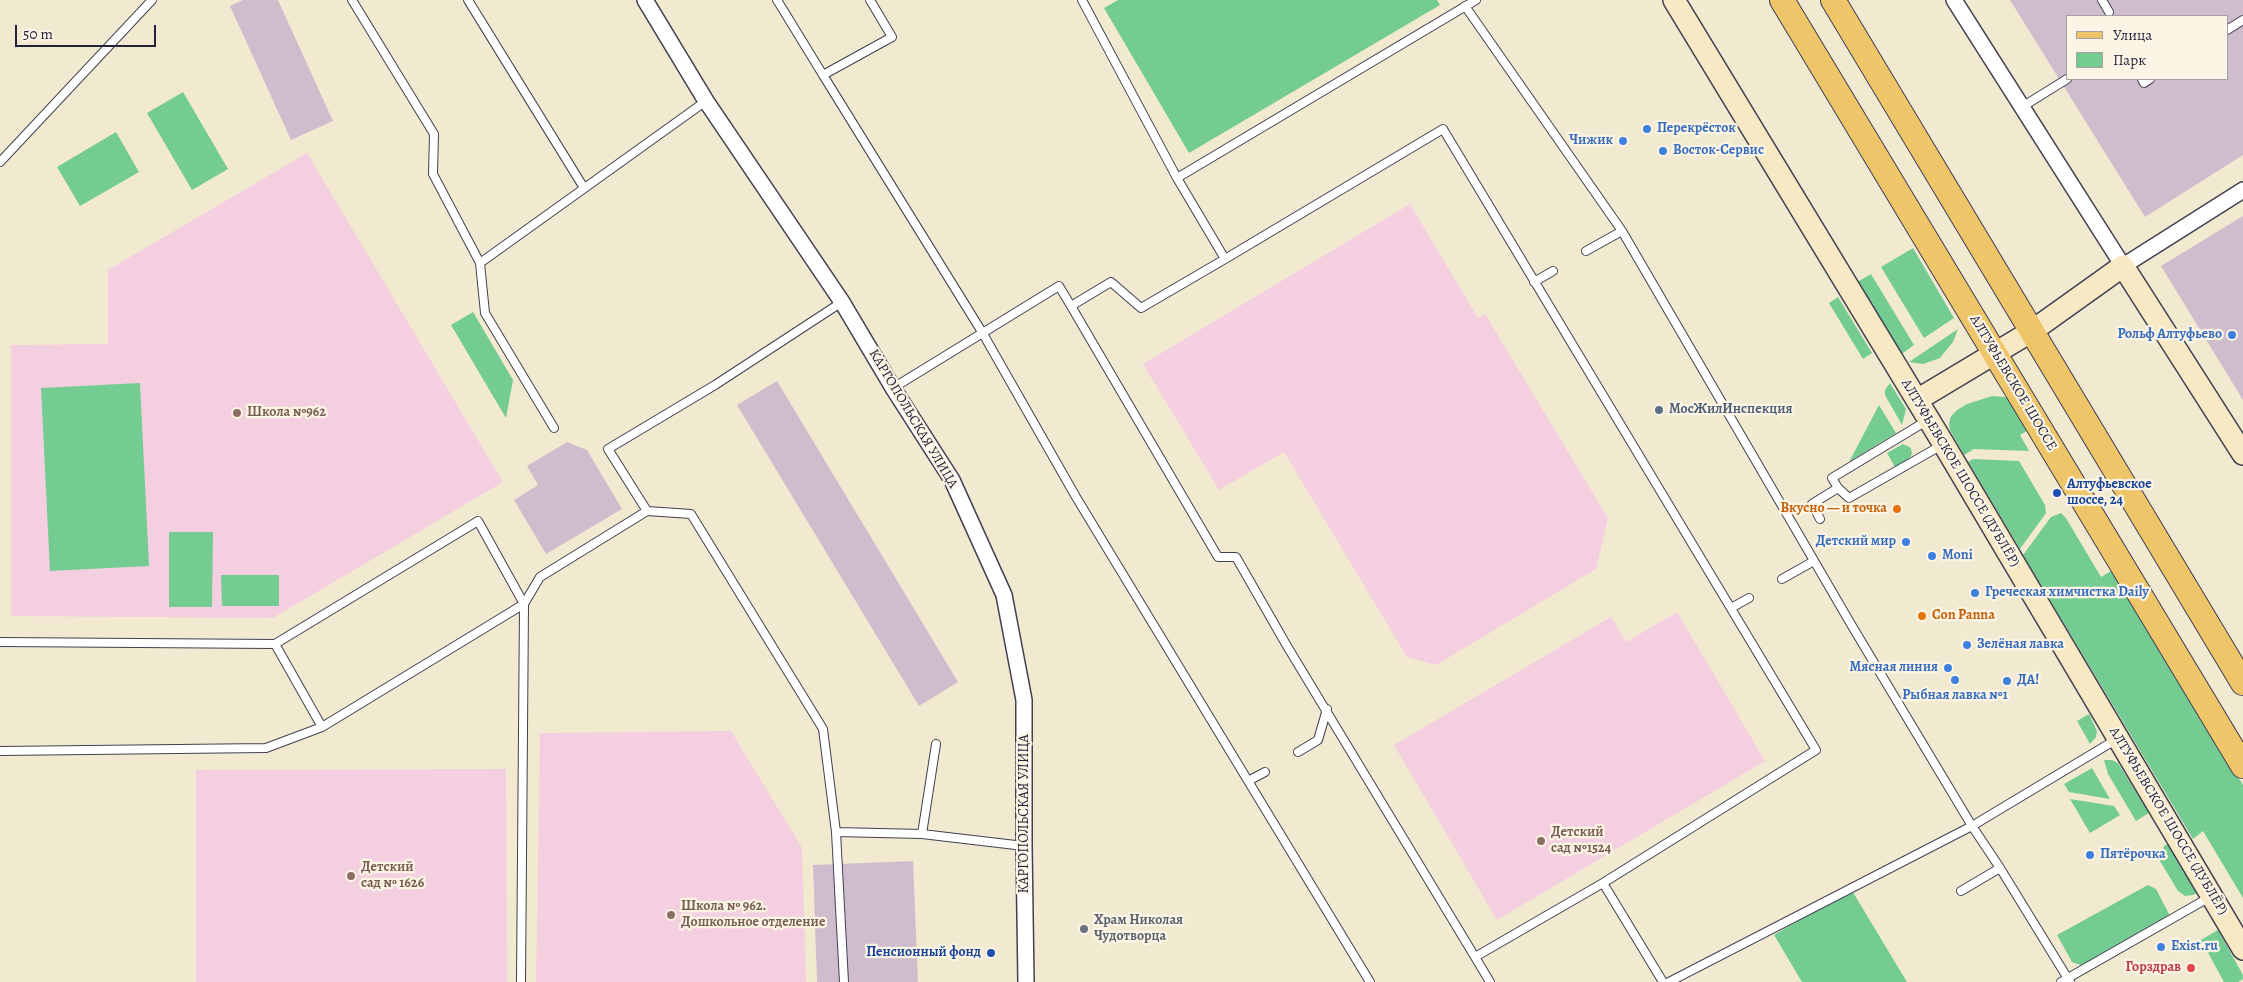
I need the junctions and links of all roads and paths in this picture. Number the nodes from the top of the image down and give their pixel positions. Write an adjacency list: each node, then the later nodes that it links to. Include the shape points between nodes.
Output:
1 (152, 0): 22 (lane)
2 (352, 0): 29 (lane, via 434,134 433,174)
3 (468, 0): 24 (lane)
4 (645, 0): 20 (street, КАРГОПОЛЬСКАЯ УЛИЦА)
5 (777, 0): 18 (lane)
6 (870, 0): 18 (lane, via 892,37)
7 (1082, 0): 23 (lane)
8 (1476, 0): 14 (lane)
9 (1674, 0): 39 (main road, АЛТУФЬЕВСКОЕ ШОССЕ (ДУБЛЁР))
10 (1782, 0): 37 (main road, АЛТУФЬЕВСКОЕ ШОССЕ)
11 (1833, 0): 35 (main road)
12 (1954, 0): 21 (street)
13 (2102, 0): 15 (lane)
14 (1465, 6): 23 (lane); 26 (lane)
15 (2109, 12)
16 (2243, 20): 17 (lane)
17 (2228, 29)
18 (823, 75): 36 (lane)
19 (2066, 80): 21 (lane)
20 (706, 101): 24 (lane); 33 (street, КАРГОПОЛЬСКАЯ УЛИЦА)
21 (2022, 108): 30 (street)
22 (0, 162)
23 (1177, 178): 28 (lane)
24 (584, 188): 29 (lane)
25 (2243, 190): 30 (street)
26 (1622, 231): 27 (lane); 47 (lane)
27 (1586, 251)
28 (1225, 259): 32 (lane, via 1443,129); 34 (lane, via 1141,308 1110,282)
29 (480, 263): 41 (lane, via 485,313)
30 (2123, 266): 35 (main road); 43 (main road)
31 (1553, 271): 32 (lane)
32 (1534, 282): 51 (lane)
33 (842, 302): 38 (street, КАРГОПОЛЬСКАЯ УЛИЦА); 45 (lane, via 608,449)
34 (1071, 306): 36 (lane, via 1059,286); 55 (lane, via 1218,557 1236,557)
35 (2032, 331): 37 (main road); 54 (main road)
36 (982, 332): 38 (lane); 63 (lane, via 1076,497)
37 (1996, 354): 39 (main road); 61 (main road, АЛТУФЬЕВСКОЕ ШОССЕ)
38 (893, 388): 67 (street, КАРГОПОЛЬСКАЯ УЛИЦА, via 952,480 1004,595 1024,700)
39 (1917, 400): 40 (main road, АЛТУФЬЕВСКОЕ ШОССЕ (ДУБЛЁР))
40 (1929, 420): 42 (main road, АЛТУФЬЕВСКОЕ ШОССЕ (ДУБЛЁР)); 44 (lane, via 1832,478)
41 (554, 428)
42 (1943, 444): 44 (lane, via 1849,498); 57 (main road, АЛТУФЬЕВСКОЕ ШОССЕ (ДУБЛЁР))
43 (2243, 454)
44 (1838, 488): 46 (lane, via 1812,504)
45 (647, 511): 50 (lane, via 540,576); 65 (lane, via 691,514 823,729)
46 (1820, 519)
47 (1814, 561): 48 (lane); 64 (lane)
48 (1782, 579)
49 (1749, 598): 51 (lane)
50 (524, 604): 53 (lane, via 478,520); 56 (lane); 75 (lane)
51 (1731, 608): 69 (lane, via 1816,750)
52 (0, 642): 53 (lane)
53 (275, 644): 56 (lane)
54 (2243, 683)
55 (1327, 709): 60 (lane, via 1318,740); 73 (lane)
56 (322, 727): 59 (lane, via 266,748)
57 (2118, 738): 64 (lane); 71 (main road, АЛТУФЬЕВСКОЕ ШОССЕ (ДУБЛЁР))
58 (936, 744): 66 (lane)
59 (0, 751)
60 (1298, 752)
61 (2243, 766)
62 (1265, 772): 63 (lane)
63 (1248, 781): 78 (lane)
64 (1972, 826): 68 (lane); 81 (lane)
65 (836, 832): 66 (lane); 76 (lane)
66 (922, 834): 67 (lane)
67 (1024, 846): 77 (street, КАРГОПОЛЬСКАЯ УЛИЦА)
68 (2000, 868): 70 (lane); 74 (lane)
69 (1603, 883): 73 (lane); 80 (lane)
70 (1961, 891)
71 (2212, 896): 72 (main road, АЛТУФЬЕВСКОЕ ШОССЕ (ДУБЛЁР)); 74 (lane)
72 (2243, 949)
73 (1475, 957): 79 (lane)
74 (2066, 981)
75 (521, 982)
76 (844, 982)
77 (1026, 982)
78 (1370, 982)
79 (1490, 982)
80 (1663, 982)
81 (1669, 982)

